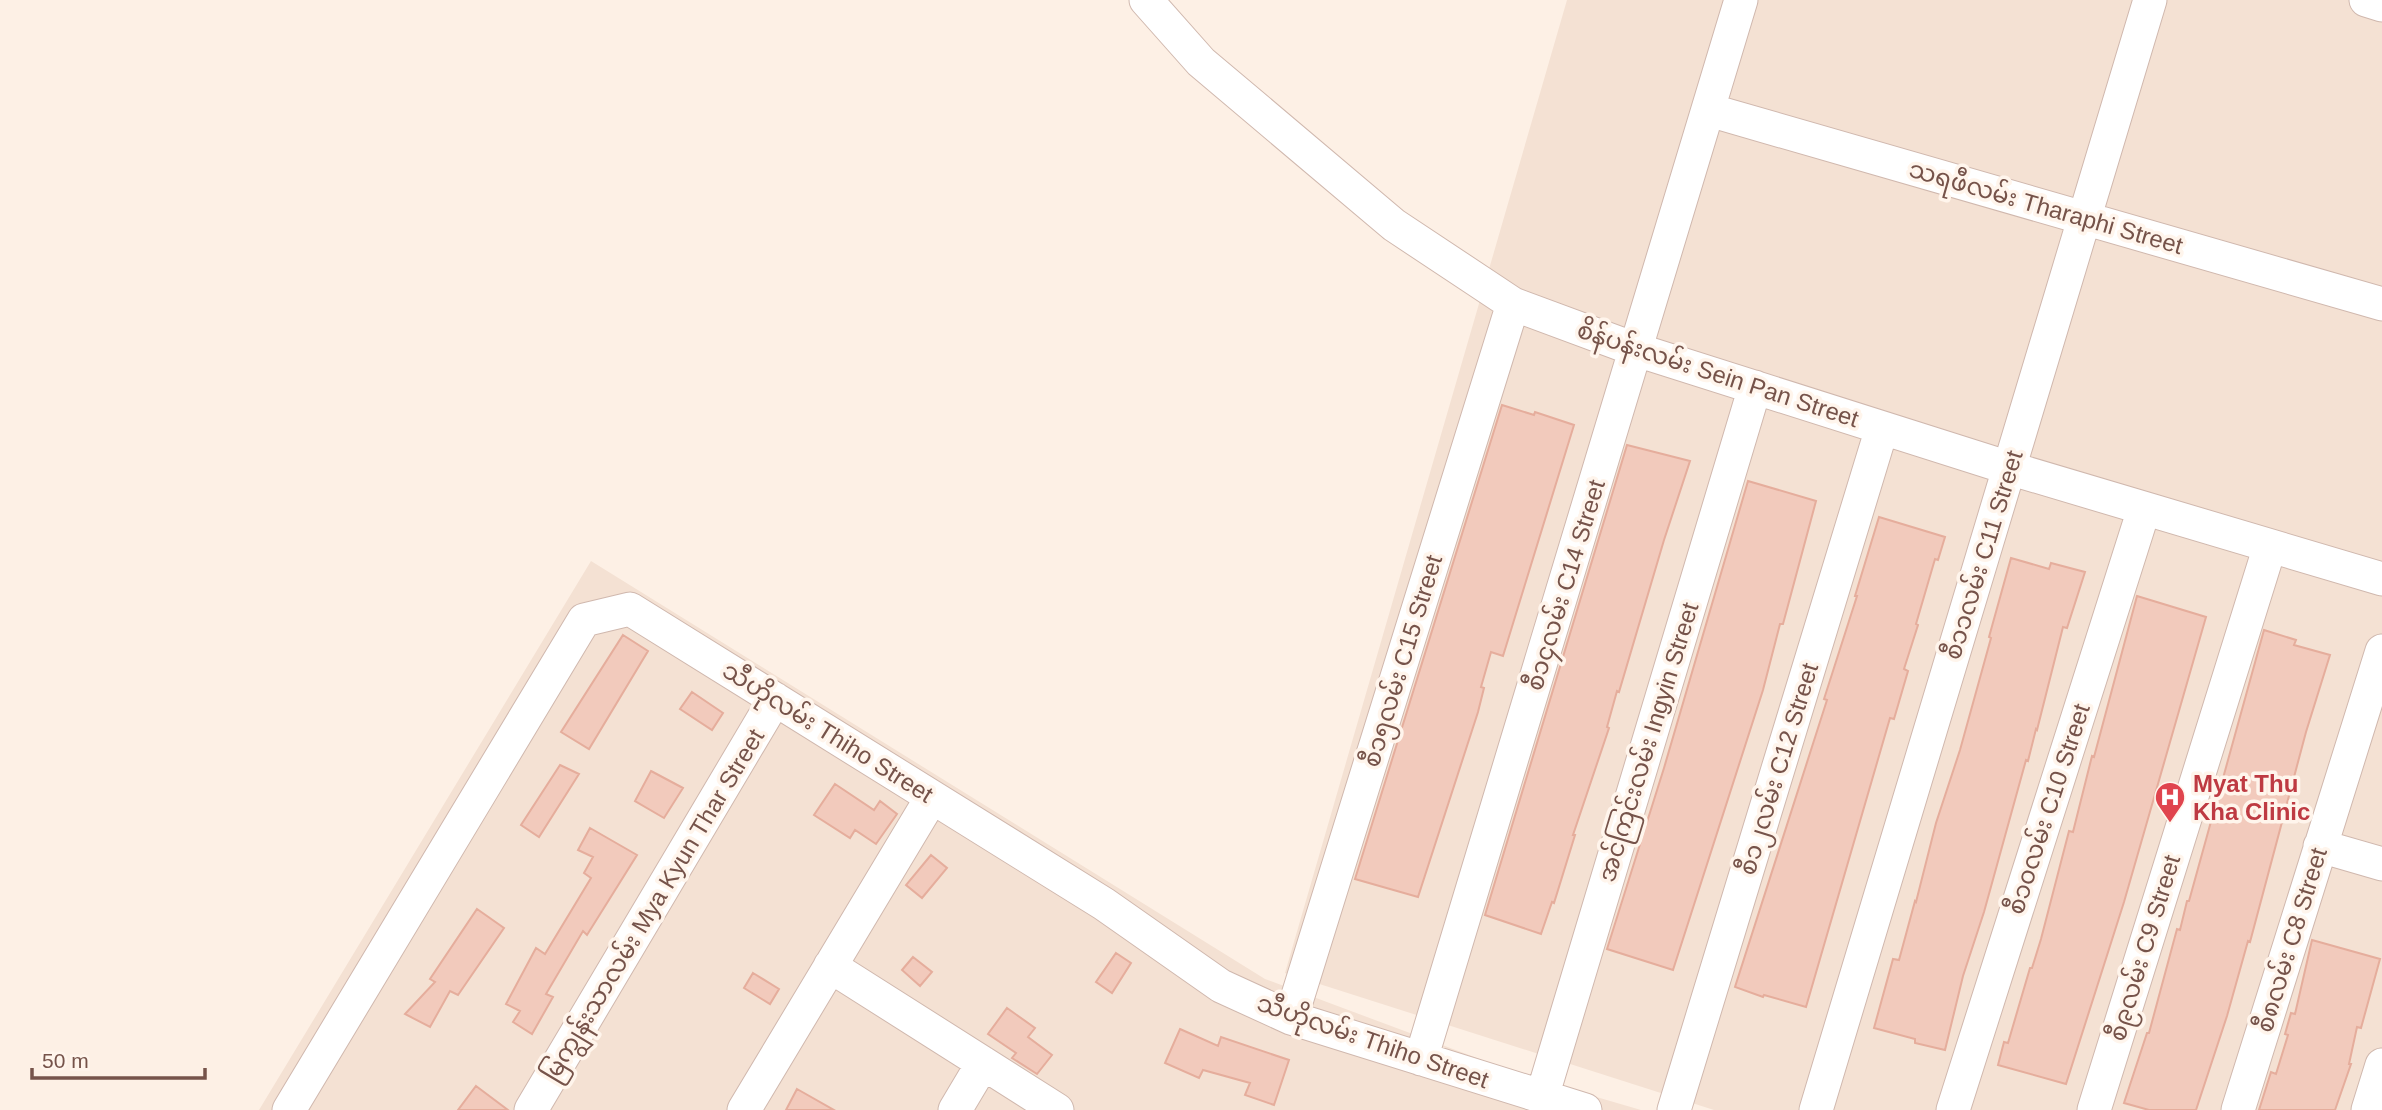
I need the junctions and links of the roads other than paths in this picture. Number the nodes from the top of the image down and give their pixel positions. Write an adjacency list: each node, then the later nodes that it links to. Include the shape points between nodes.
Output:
1 (1146, 0): 8 (street, စိန်ပန်းလမ်း Sein Pan Street, via 1201,62 1394,225)
2 (1741, 0): 6 (street, စီ၁၄လမ်း C14 Street)
3 (2150, 0): 7 (street, စီ၁၁လမ်း C11 Street)
4 (2366, 0): 5 (street)
5 (2382, 5)
6 (1709, 110): 7 (street, သရဖီလမ်း Tharaphi Street); 10 (street, စီ၁၄လမ်း C14 Street)
7 (2085, 219): 9 (street, သရဖီလမ်း Tharaphi Street); 13 (street, စီ၁၁လမ်း C11 Street)
8 (1513, 304): 10 (street, စိန်ပန်းလမ်း Sein Pan Street); 23 (street, စီ၁၅လမ်း C15 Street)
9 (2382, 304)
10 (1637, 350): 11 (street, စိန်ပန်းလမ်း Sein Pan Street); 24 (street, စီ၁၄လမ်း C14 Street)
11 (1755, 387): 12 (street, စိန်ပန်းလမ်း Sein Pan Street); 28 (street, အင်ကြင်းလမ်း Ingyin Street)
12 (1882, 428): 13 (street, စိန်ပန်းလမ်း Sein Pan Street); 35 (street, စီ၁၂လမ်း C12 Street)
13 (2009, 468): 14 (street, စိန်ပန်းလမ်း Sein Pan Street); 36 (street, စီ၁၁လမ်း C11 Street)
14 (2144, 509): 15 (street, စိန်ပန်းလမ်း Sein Pan Street); 37 (street, စီ၁၀လမ်း C10 Street)
15 (2270, 545): 16 (street, စိန်ပန်းလမ်း Sein Pan Street); 38 (street, စီ၉လမ်း C9 Street)
16 (2382, 579)
17 (2382, 651): 20 (street, စီ၈လမ်း C8 Street)
18 (775, 699): 19 (street, သီဟိုလမ်း Thiho Street); 29 (street, သီဟိုလမ်း Thiho Street, via 630,609 583,620); 30 (street, မြကျွန်းသာလမ်း Mya Kyun Thar Street)
19 (932, 797): 22 (street); 23 (street, သီဟိုလမ်း Thiho Street, via 1104,904 1221,986)
20 (2320, 846): 21 (street); 39 (street, စီ၈လမ်း C8 Street)
21 (2382, 864)
22 (830, 966): 25 (street); 31 (street)
23 (1292, 1018): 24 (street, သီဟိုလမ်း Thiho Street)
24 (1421, 1059): 27 (street, သီဟိုလမ်း Thiho Street)
25 (983, 1063): 32 (street); 33 (street)
26 (2382, 1065): 40 (street)
27 (1494, 1097): 28 (street, သီဟိုလမ်း Thiho Street)
28 (1542, 1097): 34 (street, သီဟိုလမ်း Thiho Street)
29 (289, 1110)
30 (531, 1110)
31 (744, 1110)
32 (956, 1110)
33 (1057, 1110)
34 (1585, 1110)
35 (1674, 1110)
36 (1816, 1110)
37 (1953, 1110)
38 (2094, 1110)
39 (2238, 1110)
40 (2368, 1110)

